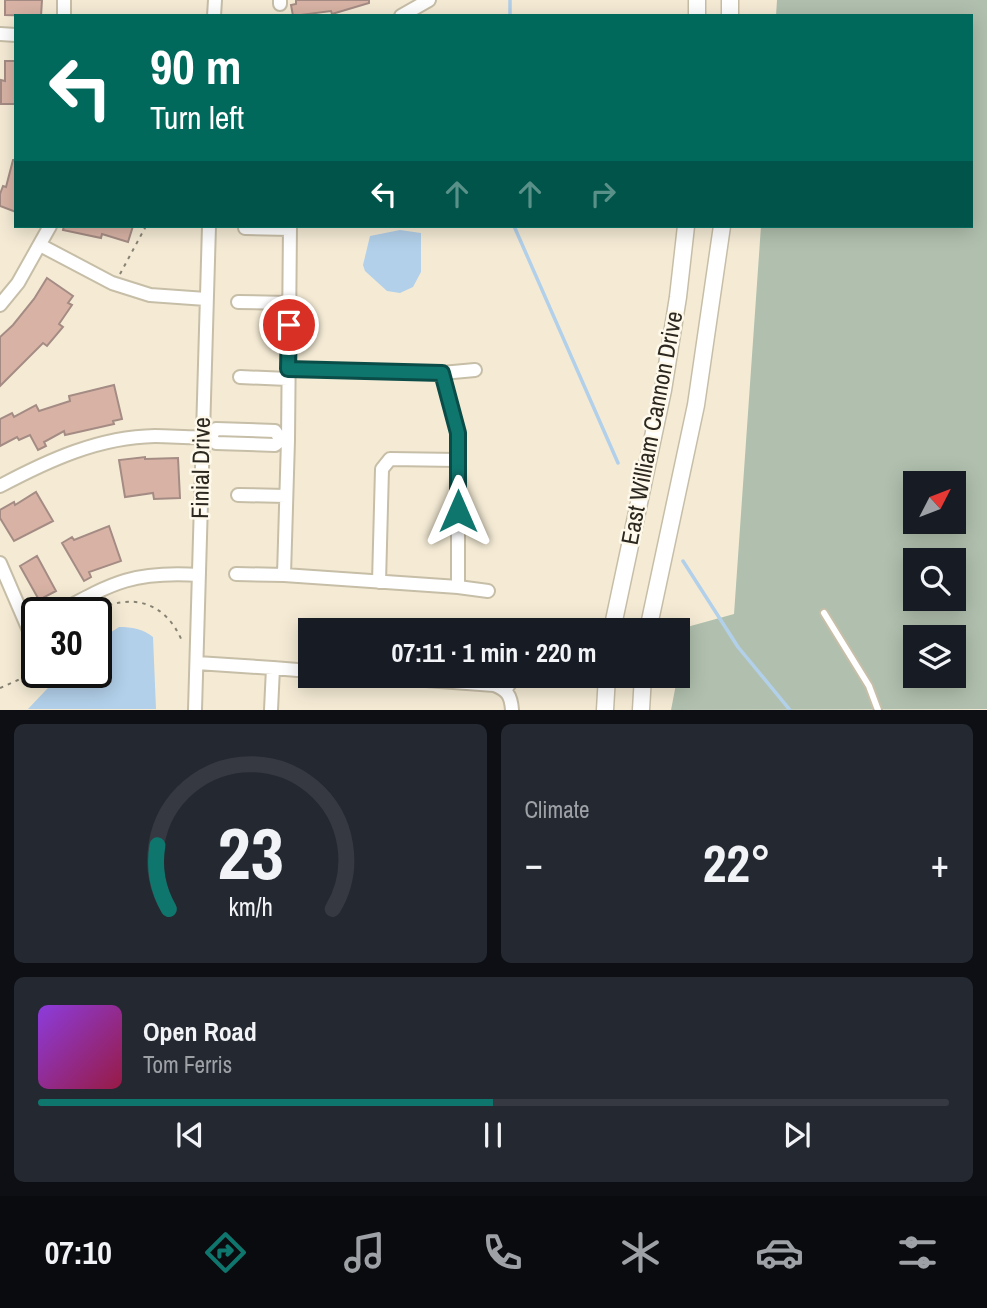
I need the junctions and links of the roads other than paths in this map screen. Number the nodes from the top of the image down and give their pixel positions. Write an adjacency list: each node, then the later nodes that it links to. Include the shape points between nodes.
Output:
1 (422, 2): 2 (street)
2 (404, 14)
3 (49, 228): 8 (street)
4 (209, 228): 9 (street, Finial Drive)
5 (290, 228): 11 (street)
6 (686, 228): 33 (street, East William Cannon Drive, via 663,390)
7 (722, 228): 34 (street, East William Cannon Drive, via 696,405)
8 (40, 246): 9 (street, via 112,283 150,295); 12 (street)
9 (206, 299): 17 (street, Finial Drive)
10 (238, 302): 11 (street)
11 (289, 303): 15 (street)
12 (0, 305)
13 (475, 370): 14 (street)
14 (442, 373): 15 (street); 19 (street, via 458,433)
15 (288, 374): 16 (street); 18 (street)
16 (240, 377)
17 (206, 437): 18 (street, via 216,429 263,430 275,431); 20 (street, via 154,436 105,443 43,463); 25 (street, Finial Drive)
18 (284, 440): 22 (street)
19 (458, 460): 27 (street, via 390,459 384,463); 28 (street)
20 (0, 485)
21 (238, 495): 22 (street)
22 (286, 496): 26 (street)
23 (0, 563): 31 (street)
24 (236, 574): 26 (street)
25 (199, 575): 30 (street, via 137,576); 35 (street, Finial Drive)
26 (284, 575): 27 (street)
27 (379, 582): 28 (street)
28 (457, 587): 29 (street)
29 (488, 591)
30 (88, 597)
31 (21, 604)
32 (824, 613): 47 (lane)
33 (615, 618)
34 (651, 618)
35 (197, 663): 36 (street); 42 (street, Finial Drive)
36 (272, 668): 37 (street); 43 (street)
37 (298, 670)
38 (501, 688): 41 (street)
39 (606, 688): 45 (street)
40 (642, 688): 46 (street)
41 (505, 690): 44 (street)
42 (195, 709)
43 (271, 709)
44 (512, 709)
45 (605, 709)
46 (641, 709)
47 (878, 709)

